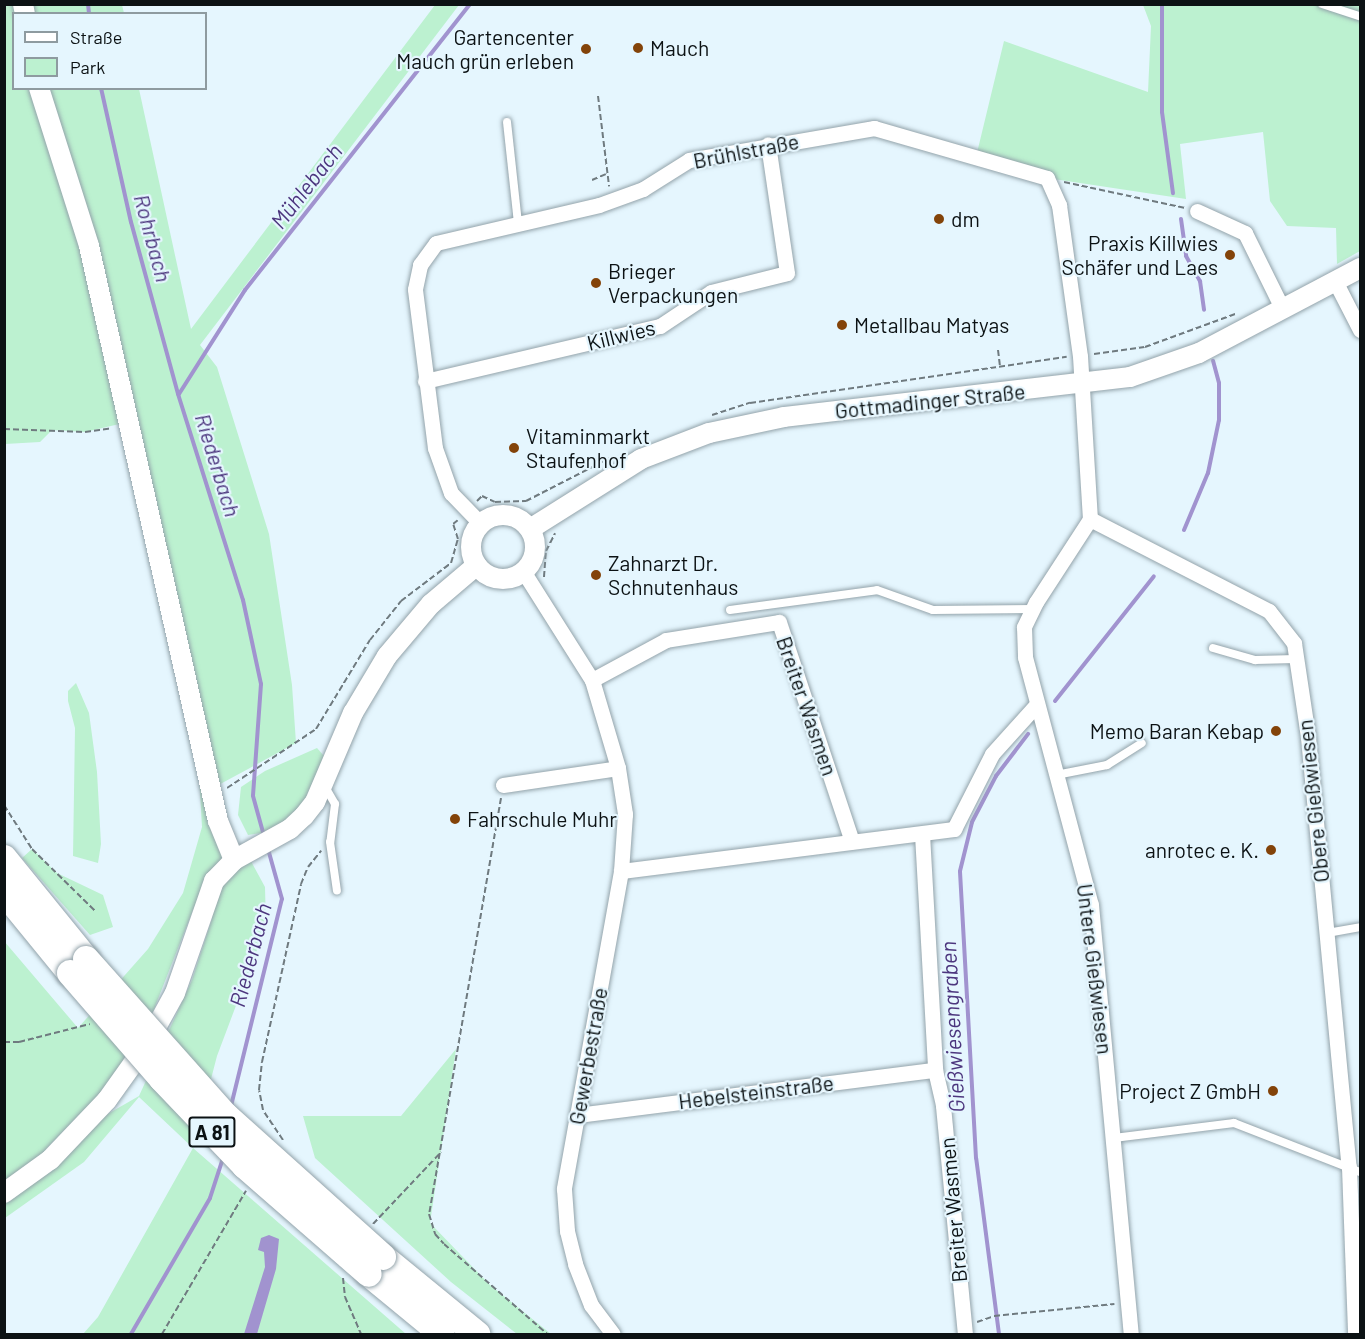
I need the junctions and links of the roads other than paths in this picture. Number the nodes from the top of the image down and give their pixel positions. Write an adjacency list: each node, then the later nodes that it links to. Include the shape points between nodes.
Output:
1 (1322, 4): 2 (lane)
2 (1360, 16)
3 (40, 90): 33 (main road, via 89,246 218,820)
4 (507, 122): 7 (lane)
5 (768, 144): 7 (street, Brühlstraße, via 689,159 643,189); 12 (street, Killwies, via 787,273 711,292 660,326); 13 (street, Brühlstraße, via 874,128 1047,178 1059,205 1080,356)
6 (1197, 211): 10 (street, via 1245,233)
7 (518, 224): 12 (street, Brühlstraße, via 436,243 420,265 415,289)
8 (1360, 268): 9 (main road, Gottmadinger Straße)
9 (1336, 283): 10 (main road, Gottmadinger Straße); 11 (street)
10 (1283, 310): 13 (main road, Gottmadinger Straße, via 1198,353 1130,377)
11 (1360, 330)
12 (424, 381): 14 (street, Brühlstraße, via 435,448 451,492)
13 (1079, 384): 15 (street); 16 (main road, Gottmadinger Straße, via 746,424 641,459)
14 (474, 518): 16 (main road, via 506,515); 17 (main road, via 472,544)
15 (1090, 519): 19 (street, Untere Gießwiesen); 22 (street, Obere Gießwiesen, via 1269,611 1294,643)
16 (538, 524): 18 (main road, via 535,550)
17 (477, 565): 18 (main road, via 495,577); 28 (main road, via 431,604 387,656 353,713)
18 (523, 572): 23 (street, Gewerbestraße)
19 (1033, 609): 20 (lane, via 933,610 877,590); 24 (street, Untere Gießwiesen, via 1024,627 1025,657)
20 (730, 610)
21 (1213, 648): 22 (lane, via 1255,660)
22 (1296, 659): 38 (street, Obere Gießwiesen, via 1308,737)
23 (592, 680): 26 (street, Gewerbestraße); 31 (street, Breiter Wasmen, via 666,640 779,622)
24 (1037, 704): 27 (street, Untere Gießwiesen); 30 (street, via 992,754 954,829)
25 (1142, 743): 27 (lane, via 1107,765)
26 (618, 768): 29 (street); 34 (street, Gewerbestraße, via 625,814)
27 (1056, 775): 42 (street, Untere Gießwiesen, via 1091,905)
28 (323, 784): 33 (main road, via 304,816); 35 (lane, via 335,804 330,842)
29 (503, 785)
30 (922, 834): 31 (street); 40 (street, Breiter Wasmen)
31 (852, 841): 34 (street)
32 (4, 858): 39 (highway, A 81)
33 (234, 860): 44 (main road, via 206,896 175,993 130,1070 67,1145)
34 (621, 871): 41 (street, Gewerbestraße)
35 (337, 891)
36 (4, 892): 39 (highway, A 81)
37 (1360, 927): 38 (lane)
38 (1327, 933): 43 (street, Obere Gießwiesen)
39 (78, 966): 45 (highway, A 81, bridge)
40 (935, 1070): 41 (street, Hebelsteinstraße); 46 (street, Breiter Wasmen, via 943,1106)
41 (577, 1115): 49 (street, Gewerbestraße, via 564,1189 567,1232 591,1305)
42 (1114, 1138): 43 (lane, via 1234,1123); 50 (street, Untere Gießwiesen)
43 (1355, 1169): 51 (street, Obere Gießwiesen)
44 (4, 1193)
45 (376, 1266): 47 (highway, A 81); 48 (highway, A 81)
46 (964, 1332)
47 (442, 1335)
48 (477, 1335)
49 (613, 1335)
50 (1131, 1335)
51 (1355, 1335)

